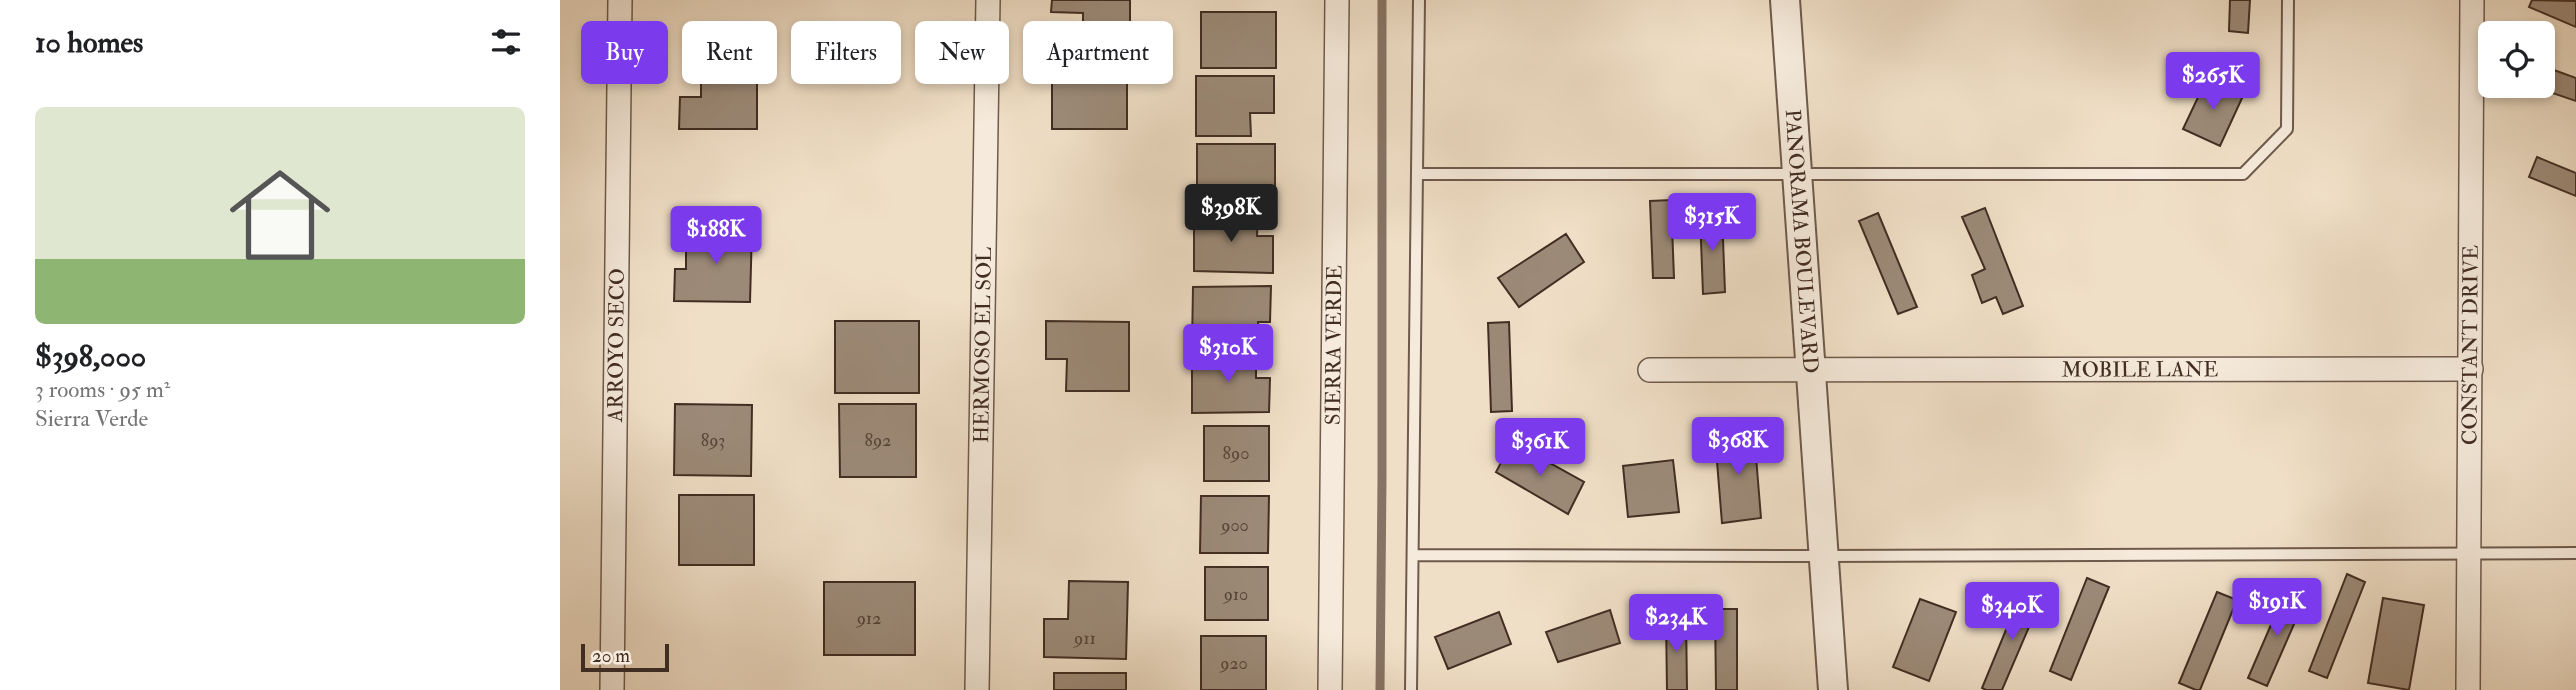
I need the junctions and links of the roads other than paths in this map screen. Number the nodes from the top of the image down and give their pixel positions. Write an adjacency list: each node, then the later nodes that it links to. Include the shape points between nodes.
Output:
1 (620, 0): 17 (street, ARROYO SECO)
2 (988, 0): 18 (street, HERMOSO EL SOL)
3 (1337, 0): 19 (street, SIERRA VERDE)
4 (1419, 0): 8 (lane)
5 (1785, 0): 9 (street, PANORAMA BOULEVARD)
6 (2288, 0): 9 (lane, via 2287,129 2243,174)
7 (2472, 0): 10 (street, CONSTANT DRIVE)
8 (1418, 174): 9 (lane); 15 (lane)
9 (1796, 174): 12 (street, PANORAMA BOULEVARD)
10 (2471, 369): 12 (street, MOBILE LANE); 13 (street, CONSTANT DRIVE)
11 (1650, 370): 12 (street, MOBILE LANE)
12 (1809, 370): 16 (street, PANORAMA BOULEVARD)
13 (2469, 553): 14 (lane); 16 (lane); 22 (street, CONSTANT DRIVE)
14 (2576, 553)
15 (1414, 555): 16 (lane); 20 (lane)
16 (1823, 556): 21 (street, PANORAMA BOULEVARD)
17 (612, 690)
18 (977, 690)
19 (1330, 690)
20 (1411, 690)
21 (1833, 690)
22 (2468, 690)

